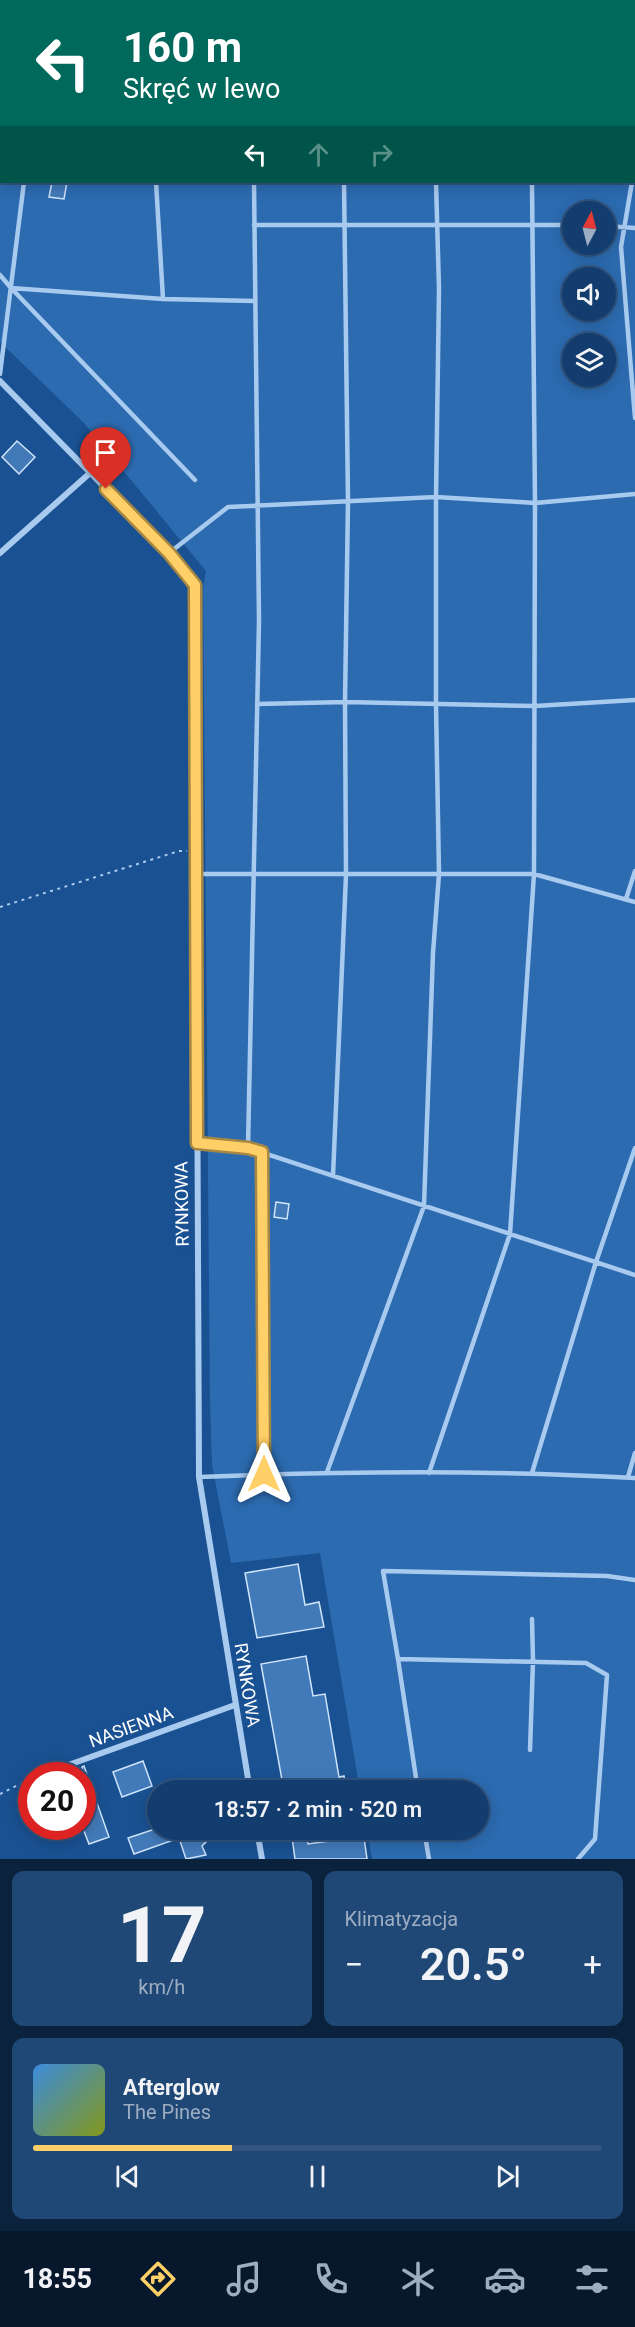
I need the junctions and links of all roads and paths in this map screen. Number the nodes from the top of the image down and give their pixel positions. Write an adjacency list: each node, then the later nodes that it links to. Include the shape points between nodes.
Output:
1 (24, 183): 17 (lane)
2 (156, 183): 18 (lane)
3 (254, 183): 8 (lane)
4 (344, 183): 9 (lane)
5 (436, 183): 10 (lane)
6 (532, 183): 11 (lane)
7 (632, 183): 14 (lane)
8 (254, 225): 9 (lane); 19 (lane)
9 (344, 225): 10 (lane); 27 (lane)
10 (436, 225): 11 (lane); 26 (lane)
11 (533, 225): 12 (lane); 28 (lane)
12 (562, 225)
13 (616, 226): 14 (lane)
14 (624, 226): 15 (lane); 22 (lane, via 621,247)
15 (635, 228)
16 (0, 275): 17 (lane)
17 (11, 288): 18 (lane); 20 (lane); 24 (lane)
18 (163, 299): 19 (lane)
19 (255, 301): 29 (lane)
20 (0, 374)
21 (0, 381): 23 (street, RYNKOWA)
22 (635, 418)
23 (90, 473): 30 (street); 31 (street, RYNKOWA)
24 (195, 480)
25 (635, 494): 28 (lane)
26 (436, 497): 27 (lane); 28 (lane); 35 (lane)
27 (348, 501): 29 (lane); 33 (lane)
28 (535, 503): 36 (lane)
29 (257, 505): 31 (lane, via 228,507); 34 (lane)
30 (0, 553)
31 (169, 553): 37 (street, RYNKOWA, via 195,585)
32 (635, 700): 36 (lane)
33 (345, 702): 34 (lane); 35 (lane); 43 (lane)
34 (257, 704): 42 (lane)
35 (436, 705): 36 (lane); 40 (lane)
36 (535, 706): 41 (lane)
37 (196, 851): 39 (street, RYNKOWA); 46 (path, via 179,851)
38 (635, 871): 44 (lane)
39 (196, 874): 42 (lane); 47 (street, RYNKOWA)
40 (439, 874): 41 (lane); 43 (lane); 52 (lane)
41 (534, 874): 44 (lane); 53 (lane)
42 (255, 875): 43 (lane); 48 (lane)
43 (346, 875): 51 (lane)
44 (626, 898): 45 (lane)
45 (635, 902)
46 (0, 907)
47 (197, 1143): 48 (lane); 61 (street, RYNKOWA)
48 (248, 1148): 50 (lane)
49 (635, 1148): 54 (lane)
50 (262, 1152): 51 (lane); 60 (lane)
51 (333, 1176): 52 (lane)
52 (424, 1206): 53 (lane); 57 (lane)
53 (510, 1234): 54 (lane); 58 (lane)
54 (596, 1262): 55 (lane); 59 (lane)
55 (635, 1275)
56 (635, 1453): 62 (lane)
57 (327, 1472): 58 (lane); 60 (lane)
58 (429, 1473): 59 (lane)
59 (532, 1473): 62 (lane)
60 (264, 1474): 61 (lane)
61 (199, 1477): 68 (street, RYNKOWA)
62 (628, 1477): 63 (lane)
63 (635, 1478)
64 (635, 1580): 66 (lane, via 383,1571)
65 (531, 1619): 67 (lane)
66 (398, 1659): 67 (lane); 72 (lane)
67 (533, 1661): 69 (lane); 79 (lane, via 586,1662 607,1675 595,1839)
68 (235, 1705): 70 (street, NASIENNA); 71 (street, RYNKOWA)
69 (530, 1750)
70 (77, 1762)
71 (248, 1780)
72 (416, 1780)
73 (18, 1785): 74 (path)
74 (0, 1794)
75 (259, 1840): 77 (street)
76 (426, 1840): 78 (lane)
77 (262, 1859)
78 (429, 1859)
79 (578, 1859)

